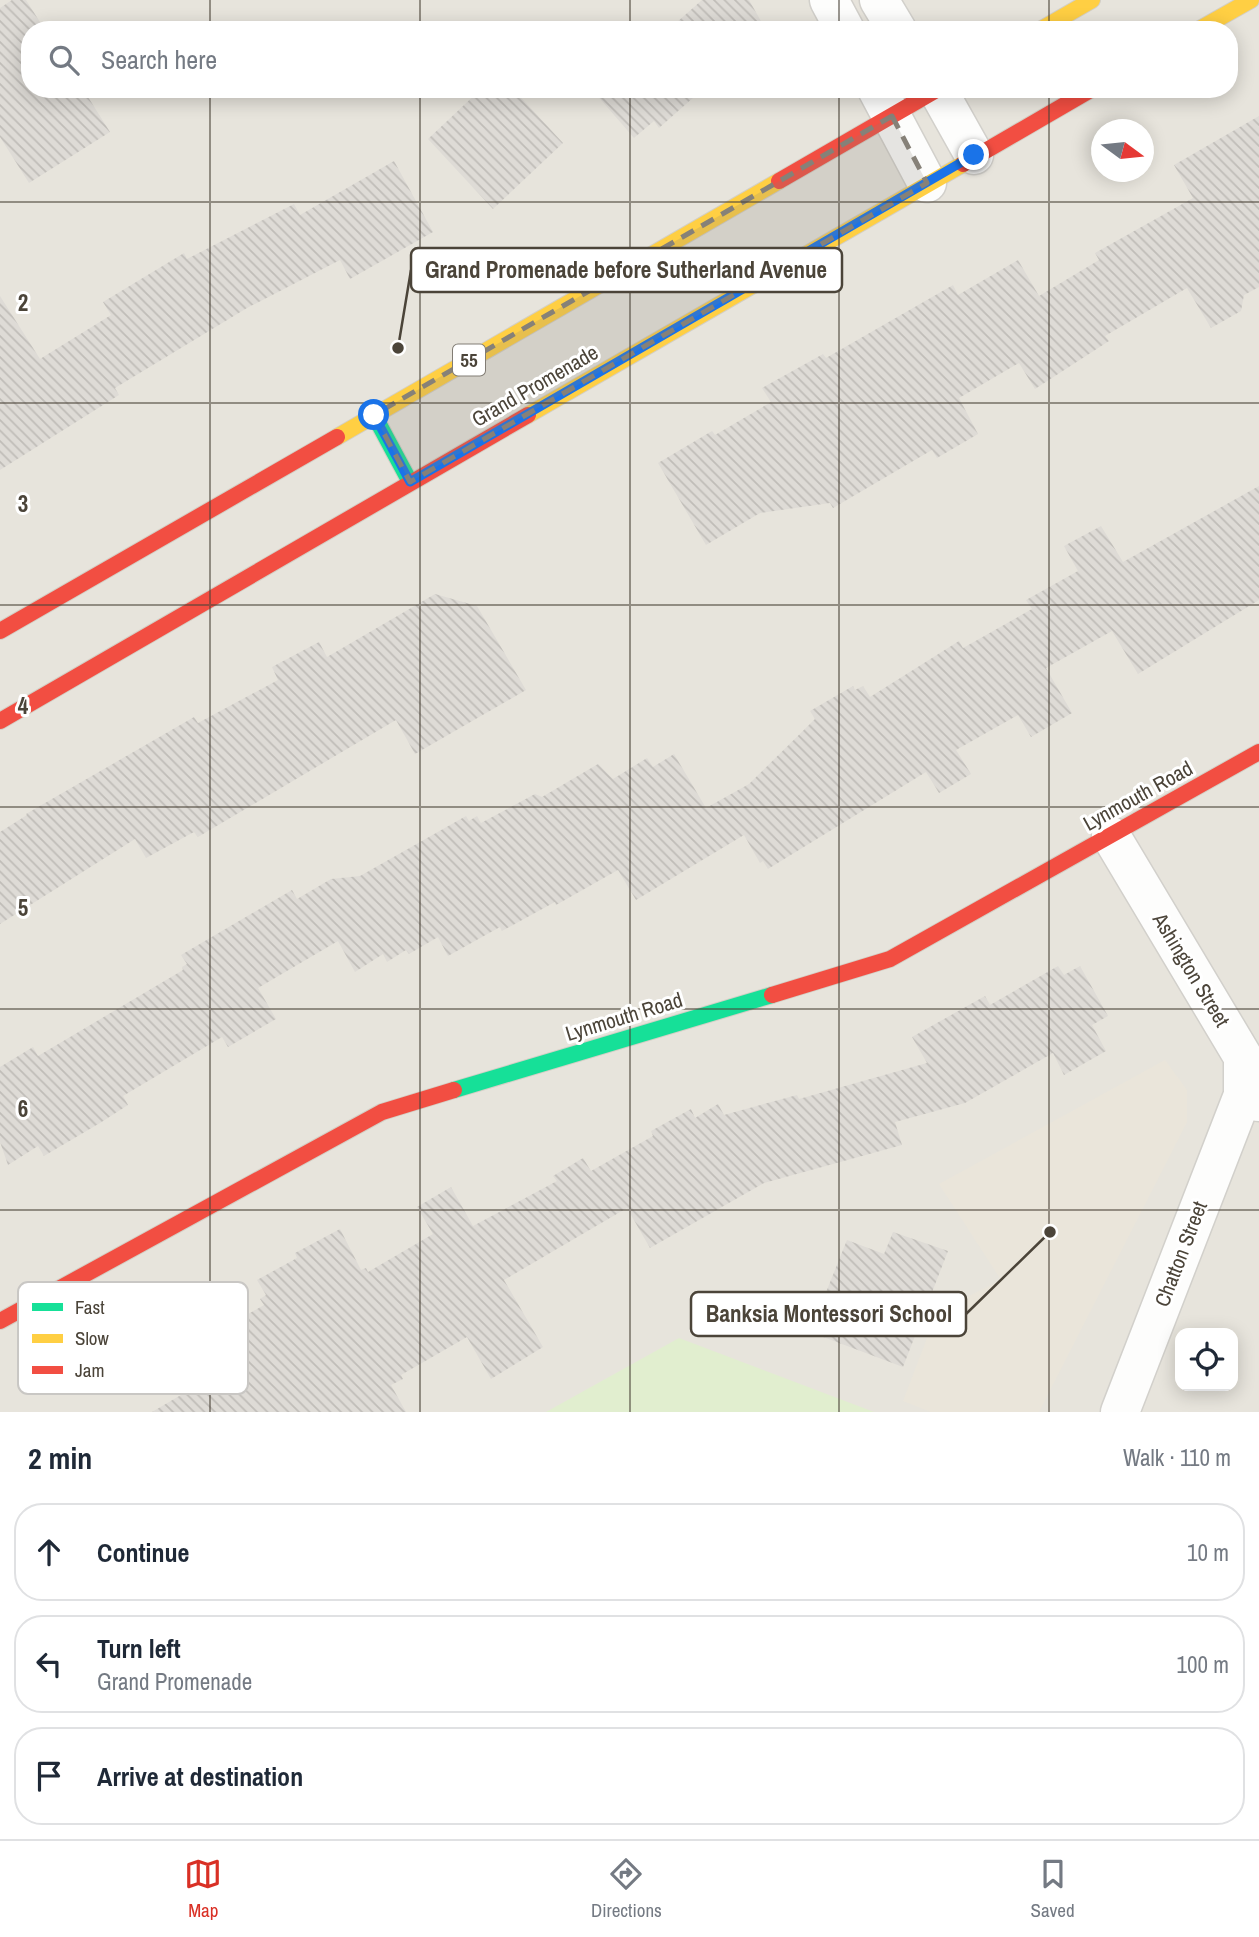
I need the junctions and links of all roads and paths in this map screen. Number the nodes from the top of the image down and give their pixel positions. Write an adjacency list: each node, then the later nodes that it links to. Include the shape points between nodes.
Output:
1 (829, 0): 5 (street)
2 (879, 0): 6 (street)
3 (1092, 0): 7 (main road)
4 (1251, 0): 8 (main road)
5 (840, 21)
6 (892, 21)
7 (1056, 21)
8 (1214, 21)
9 (904, 98): 12 (main road, 55)
10 (942, 98): 13 (street)
11 (1076, 98): 13 (main road, Grand Promenade)
12 (885, 103): 14 (street); 15 (main road, 55)
13 (974, 155): 14 (main road, Grand Promenade)
14 (927, 183): 16 (main road, Grand Promenade)
15 (374, 415): 16 (main road); 17 (main road, 55)
16 (410, 482): 18 (main road, Grand Promenade)
17 (0, 631)
18 (0, 721)
19 (1259, 752): 20 (main road, Lynmouth Road)
20 (1111, 836): 21 (street, Ashington Street, via 1243,1057); 22 (main road, Lynmouth Road, via 890,959 382,1112)
21 (1251, 1099): 25 (street, Chatton Street)
22 (71, 1282)
23 (18, 1311): 24 (main road, Lynmouth Road)
24 (0, 1321)
25 (1120, 1412)

